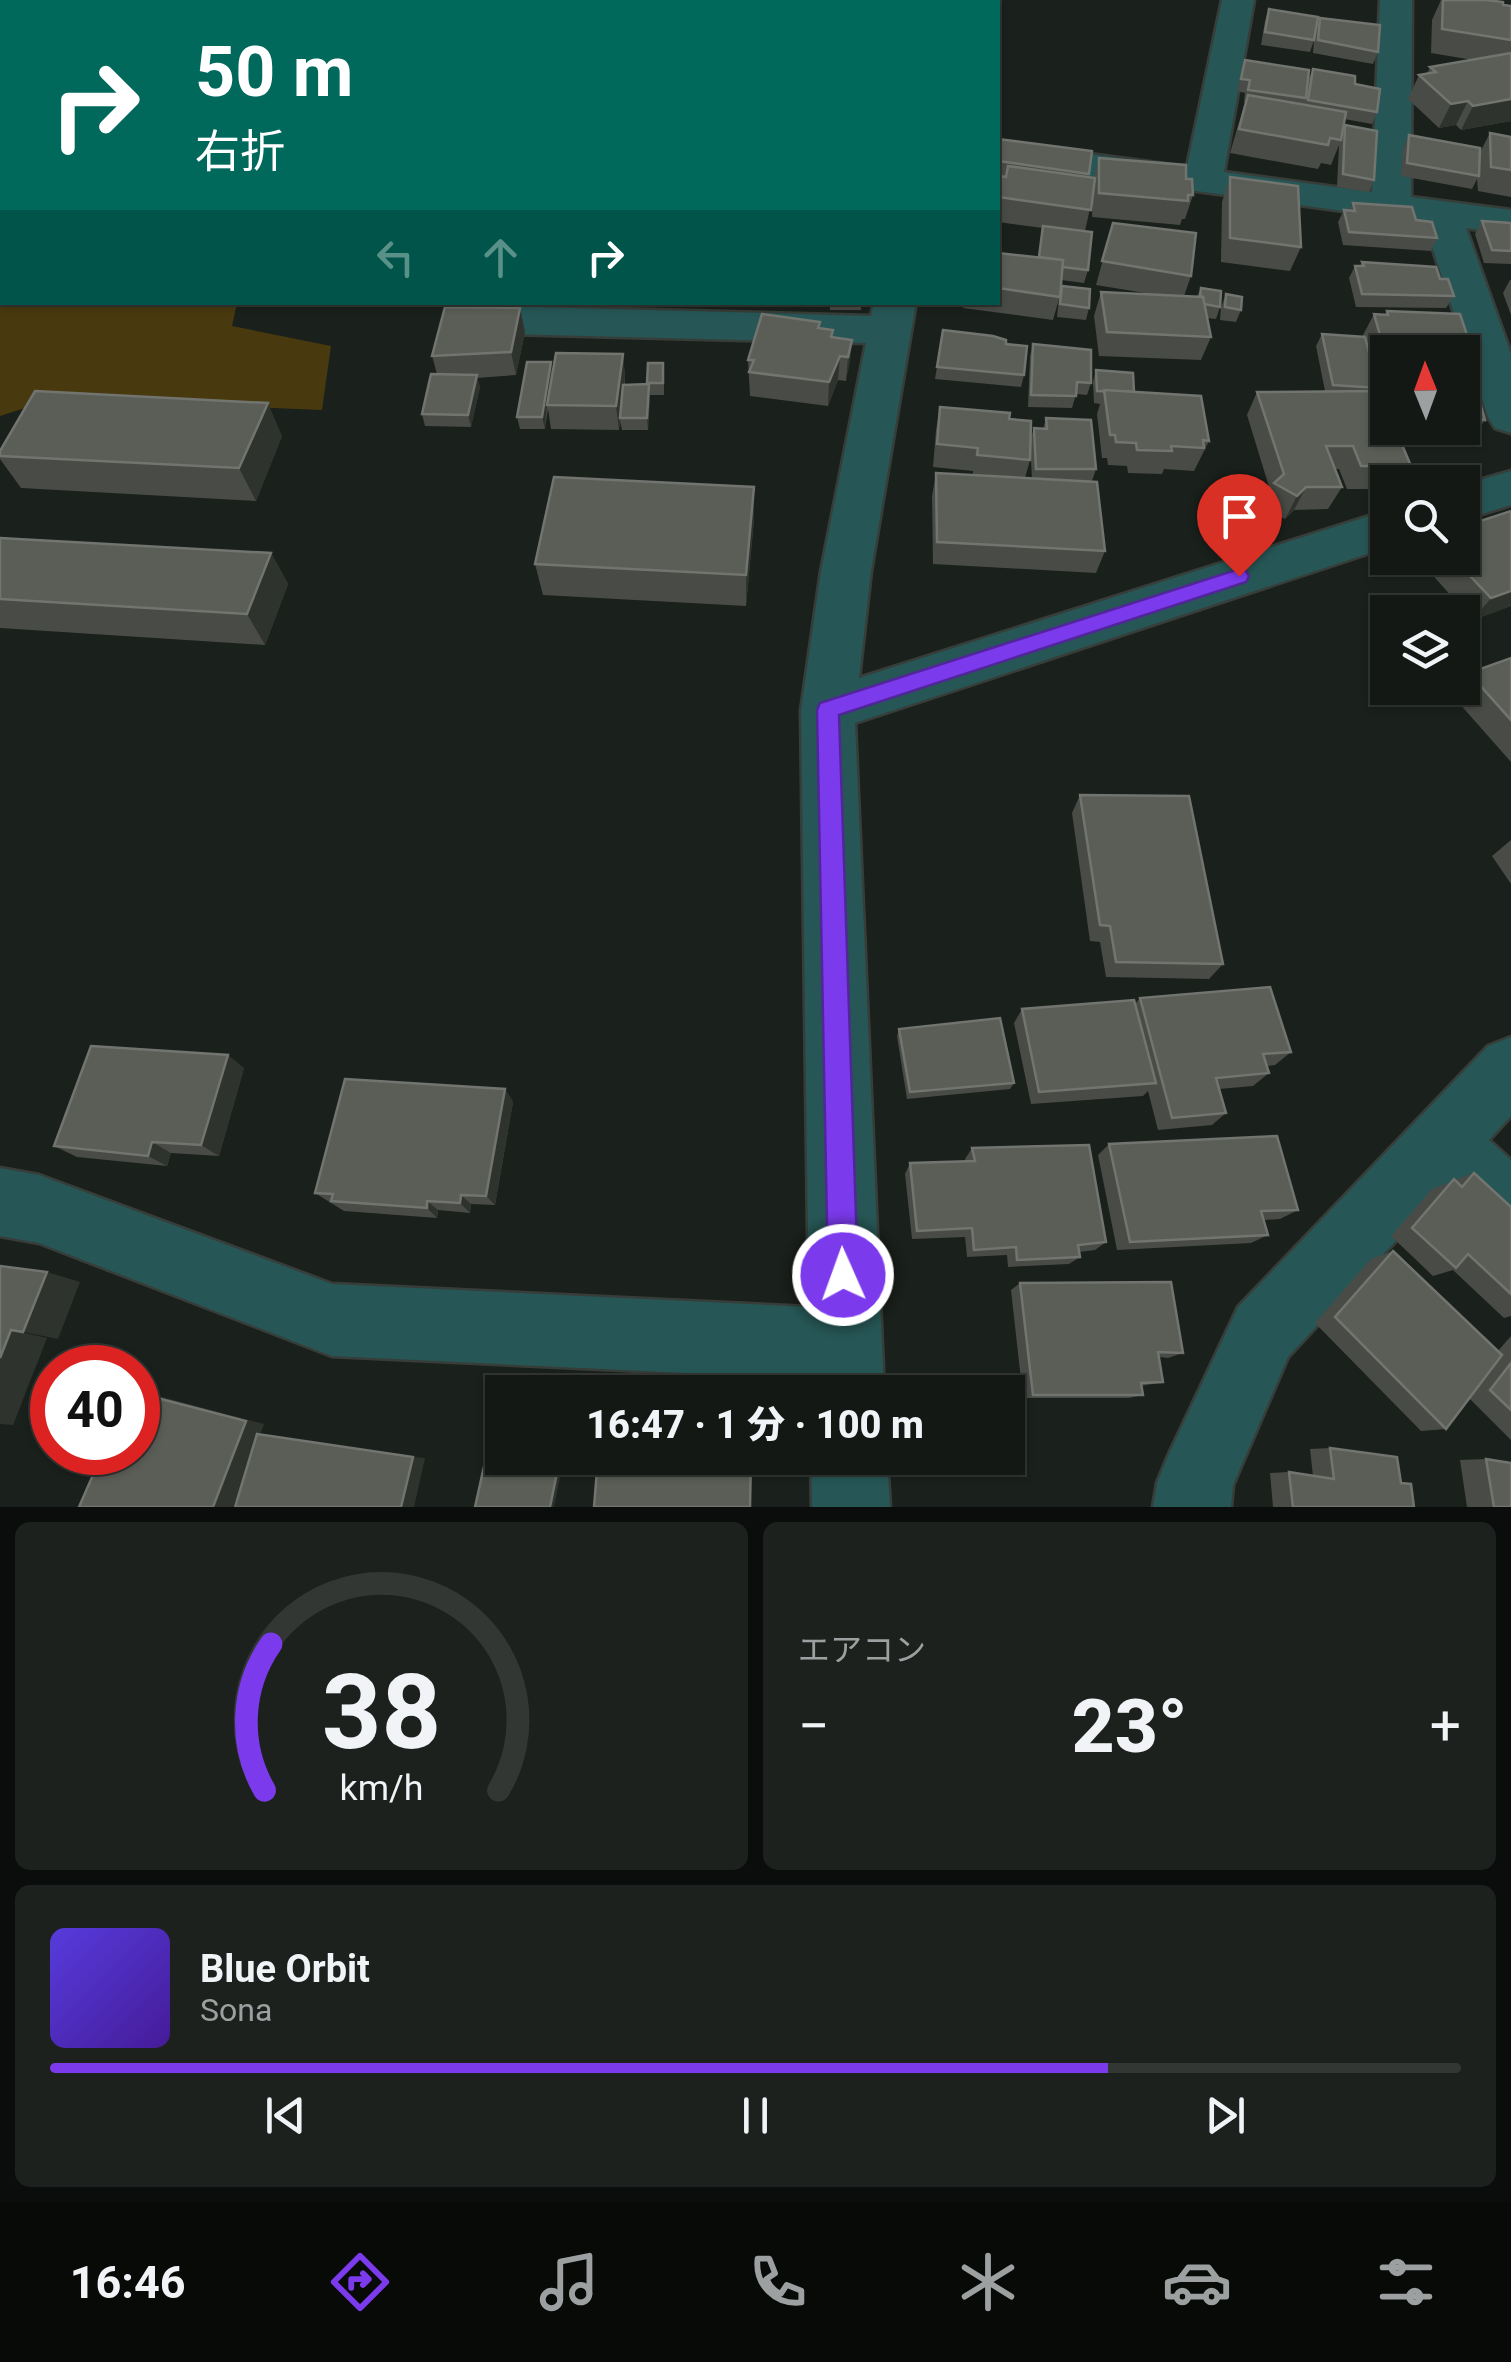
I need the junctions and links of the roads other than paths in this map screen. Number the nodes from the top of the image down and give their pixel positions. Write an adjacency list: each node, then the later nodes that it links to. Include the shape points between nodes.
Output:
1 (1238, 0): 4 (street)
2 (1396, 0): 5 (street)
3 (1000, 153): 4 (street)
4 (1202, 181): 5 (street)
5 (1391, 208): 6 (street)
6 (1441, 213): 7 (street); 10 (street)
7 (1511, 222)
8 (892, 316): 9 (street); 14 (street)
9 (465, 319)
10 (1511, 416)
11 (1511, 488): 12 (street)
12 (1480, 498)
13 (1370, 534): 14 (street)
14 (828, 710): 19 (street)
15 (1511, 1069): 16 (street)
16 (1440, 1141): 18 (street); 22 (street, via 1263,1332 1195,1483)
17 (0, 1202): 19 (street, via 39,1209 332,1320)
18 (1511, 1205)
19 (846, 1368)
20 (850, 1475): 21 (street)
21 (851, 1507)
22 (1192, 1507)

